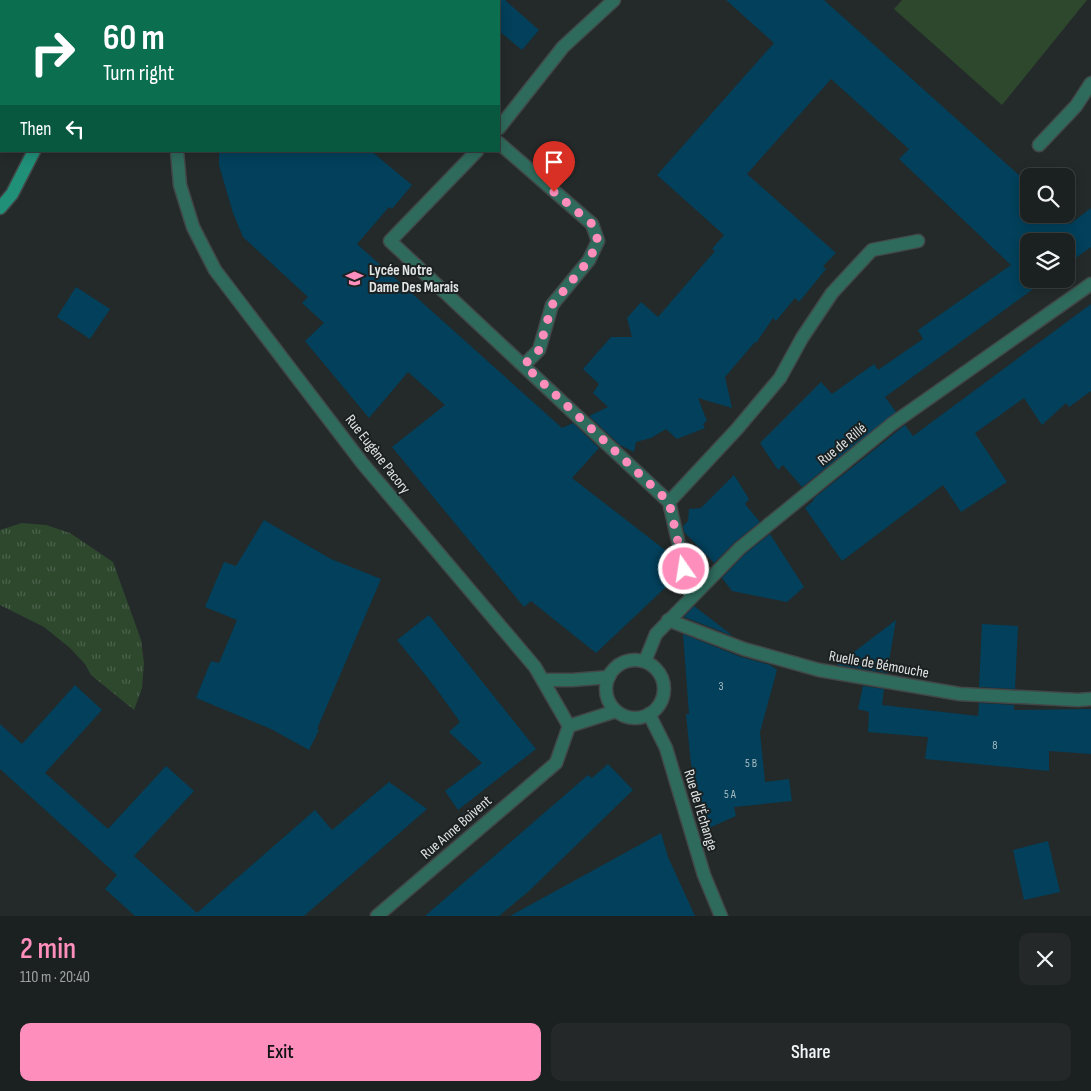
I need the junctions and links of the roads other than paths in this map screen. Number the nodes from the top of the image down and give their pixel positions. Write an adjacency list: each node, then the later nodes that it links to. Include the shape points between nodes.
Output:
1 (614, 0): 3 (street, via 563,47)
2 (1091, 83): 5 (street, via 1076,106)
3 (500, 127)
4 (500, 144): 12 (street, via 592,224 598,241 589,260 552,305 539,350)
5 (1039, 145)
6 (33, 152): 9 (main road, via 12,194)
7 (177, 152): 18 (street, Rue Eugène Pacory, via 180,185 193,227 215,270 363,464 536,667)
8 (476, 152): 12 (street, via 390,241)
9 (0, 208)
10 (918, 241): 13 (street, via 872,250 832,293 780,378)
11 (1091, 284): 14 (street, Rue de Rillé, via 892,424 740,548)
12 (524, 365): 13 (street)
13 (669, 502): 14 (street)
14 (691, 597): 15 (street, Rue de Rillé)
15 (668, 620): 16 (street, Rue de Rillé, via 656,634); 19 (street, Ruelle de Bémouche, via 744,649 820,670 960,694)
16 (645, 661): 17 (street, via 628,661); 21 (street, via 659,672 664,688 660,705)
17 (609, 677): 18 (street); 20 (street, via 607,694)
18 (542, 680): 22 (street, Rue Eugène Pacory)
19 (1091, 699)
20 (616, 711): 21 (street, via 634,718); 22 (street)
21 (649, 714): 24 (street, Rue de l'Échange, via 666,748 704,876)
22 (569, 726): 23 (street, Rue Anne Boivent, via 556,763)
23 (377, 916)
24 (722, 916)

